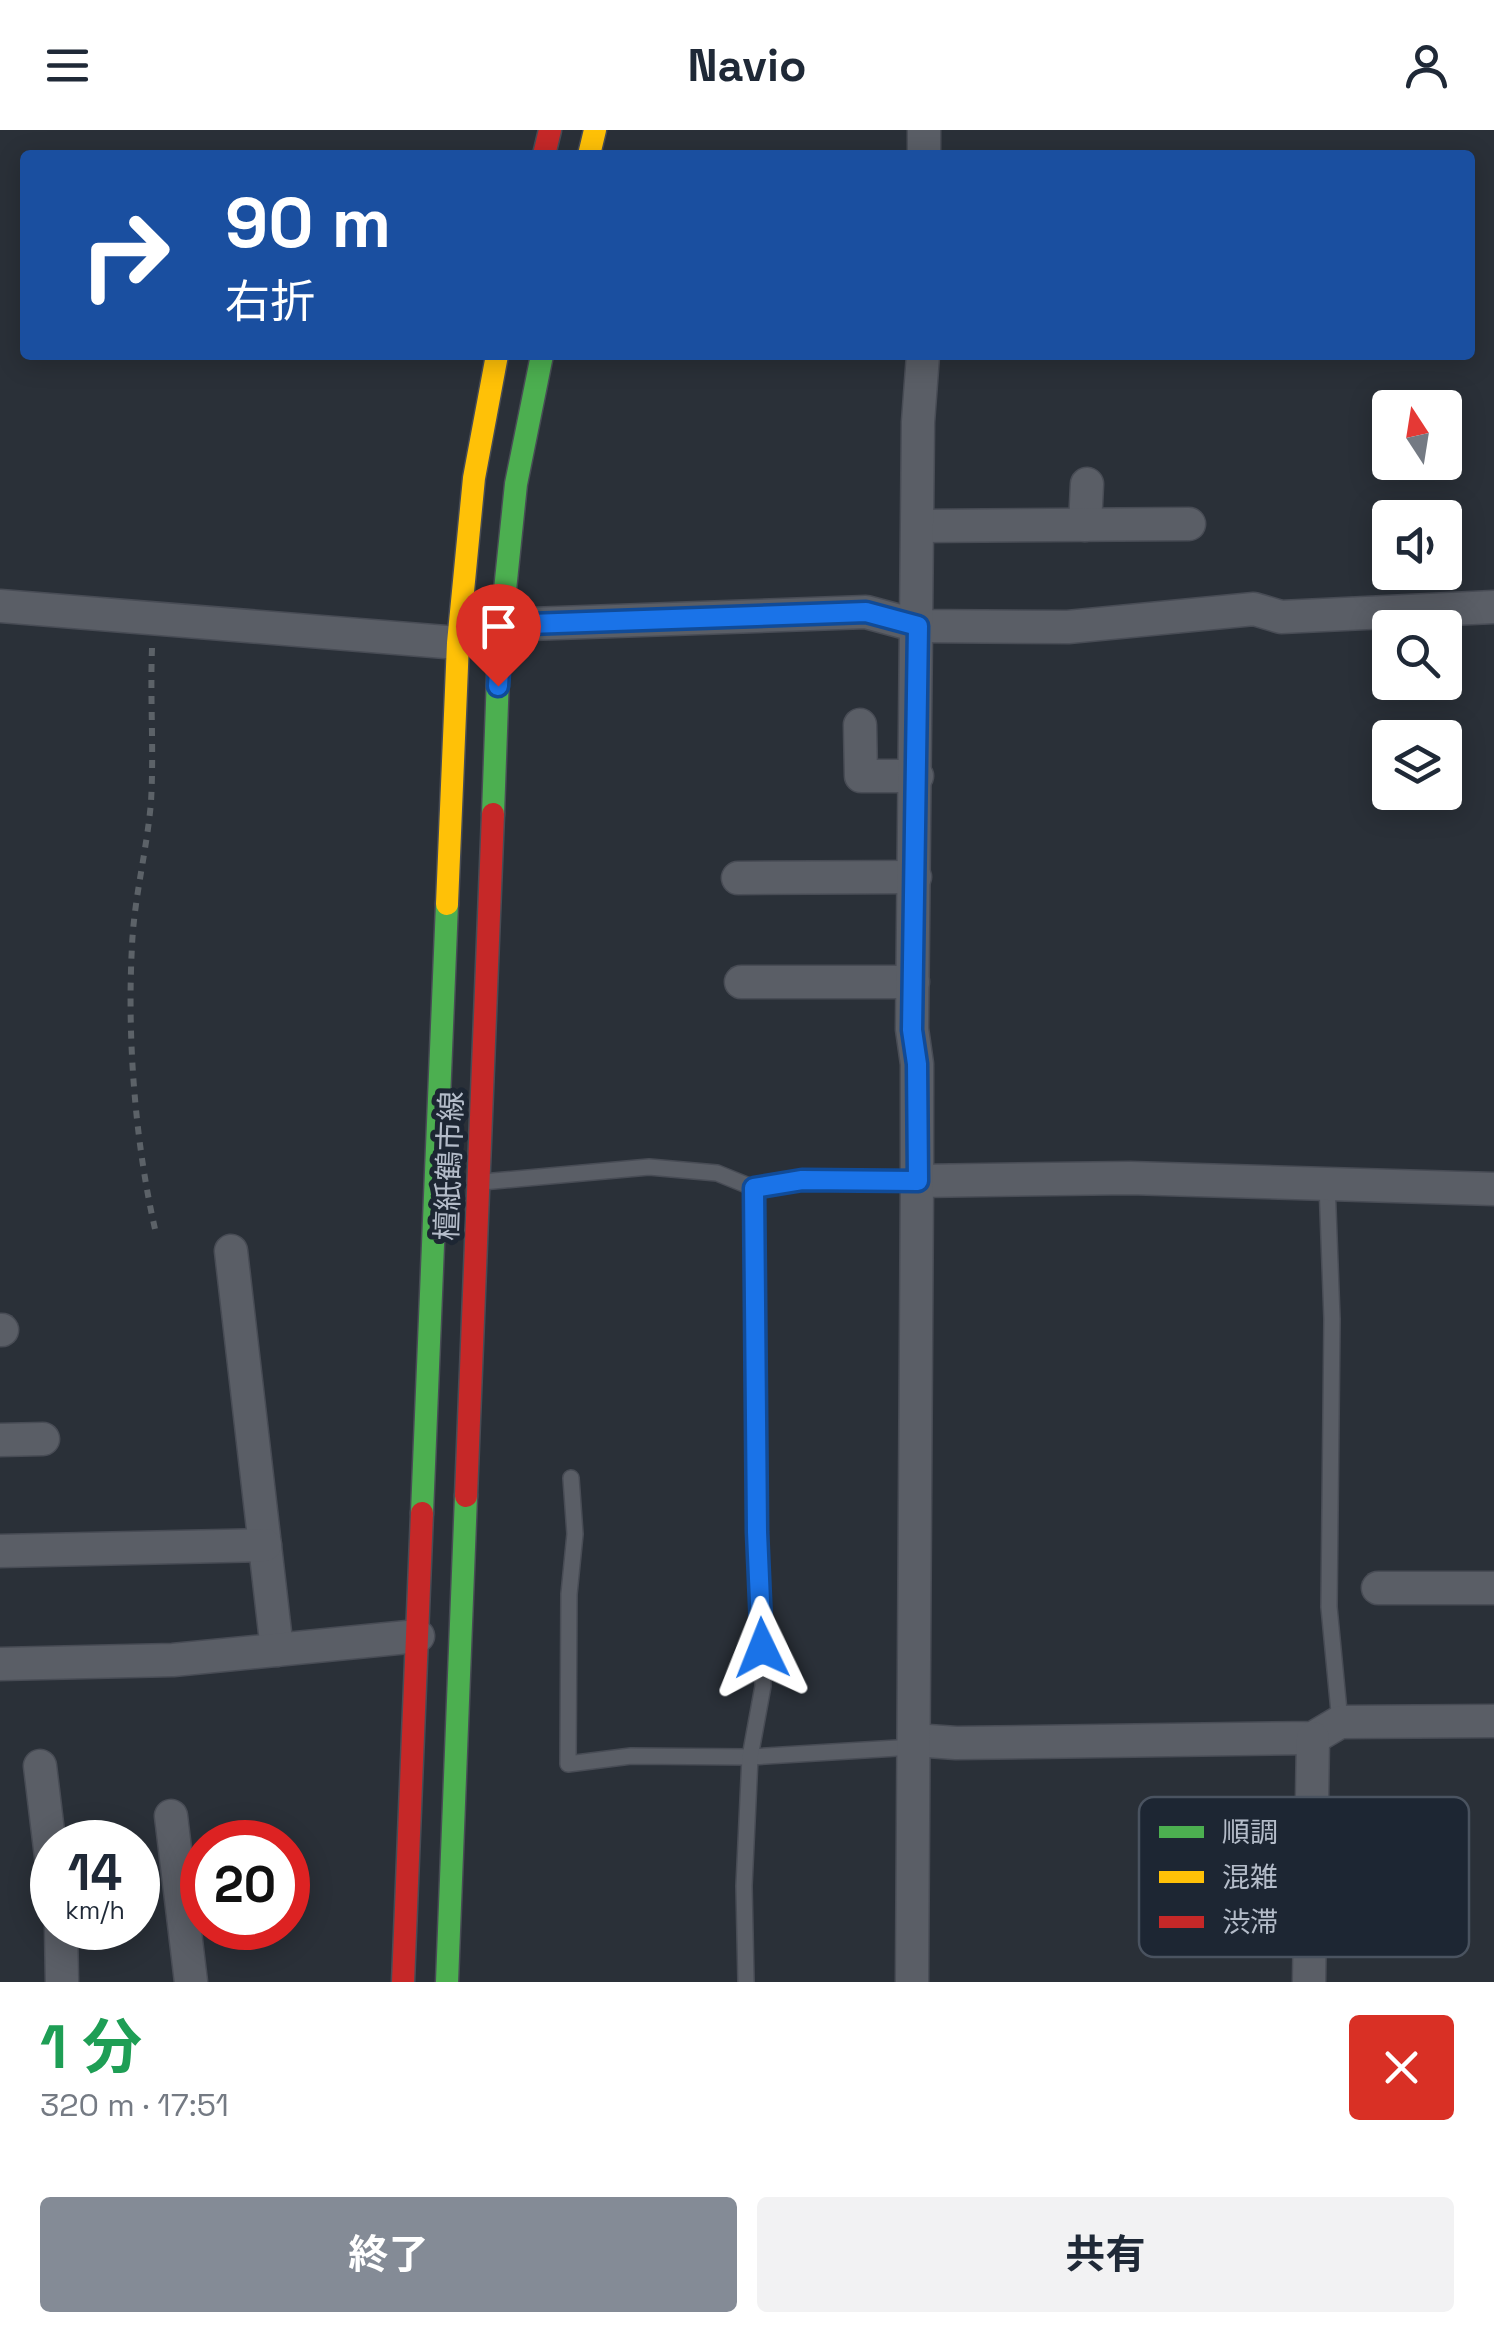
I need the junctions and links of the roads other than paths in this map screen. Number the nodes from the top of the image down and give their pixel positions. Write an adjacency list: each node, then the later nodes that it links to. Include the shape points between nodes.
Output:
1 (496, 360): 12 (main road, 檀紙鶴市線, via 474,478)
2 (541, 360): 10 (main road, 檀紙鶴市線, via 516,484)
3 (923, 360): 7 (street)
4 (1087, 484): 6 (street)
5 (1189, 524): 6 (street)
6 (1085, 525): 7 (street)
7 (918, 526): 11 (street)
8 (0, 606): 12 (street)
9 (1494, 607): 11 (street, via 1281,617 1254,609 1068,627)
10 (502, 625): 11 (street, via 866,612); 20 (main road, 檀紙鶴市線)
11 (918, 626): 14 (street)
12 (458, 643): 32 (main road, 檀紙鶴市線)
13 (860, 726): 14 (street, via 861,776)
14 (916, 776): 15 (street)
15 (915, 876): 16 (street); 18 (street)
16 (738, 878)
17 (741, 982): 18 (street)
18 (913, 982): 19 (street)
19 (918, 1181): 21 (street); 22 (lane, via 802,1180); 37 (street)
20 (478, 1182): 22 (lane, via 650,1167 716,1173); 48 (main road, 檀紙鶴市線)
21 (1327, 1182): 23 (street); 36 (lane)
22 (754, 1188): 38 (lane, via 763,1686)
23 (1494, 1188)
24 (231, 1250): 28 (street)
25 (44, 1438): 26 (street)
26 (0, 1440)
27 (571, 1478): 38 (lane, via 568,1764 632,1756)
28 (265, 1545): 29 (street); 33 (street)
29 (0, 1550)
30 (1378, 1588): 31 (street)
31 (1494, 1588)
32 (418, 1636): 33 (street); 47 (main road, 檀紙鶴市線)
33 (277, 1650): 34 (street)
34 (0, 1664)
35 (1494, 1721): 36 (street)
36 (1327, 1730): 37 (street); 40 (street)
37 (914, 1744): 38 (lane); 50 (street)
38 (750, 1756): 49 (lane)
39 (40, 1766): 42 (street)
40 (1322, 1797)
41 (171, 1816): 46 (street)
42 (47, 1820)
43 (61, 1950): 45 (street)
44 (1310, 1957): 51 (street)
45 (62, 1982)
46 (191, 1982)
47 (404, 1982)
48 (447, 1982)
49 (746, 1982)
50 (912, 1982)
51 (1308, 1982)

